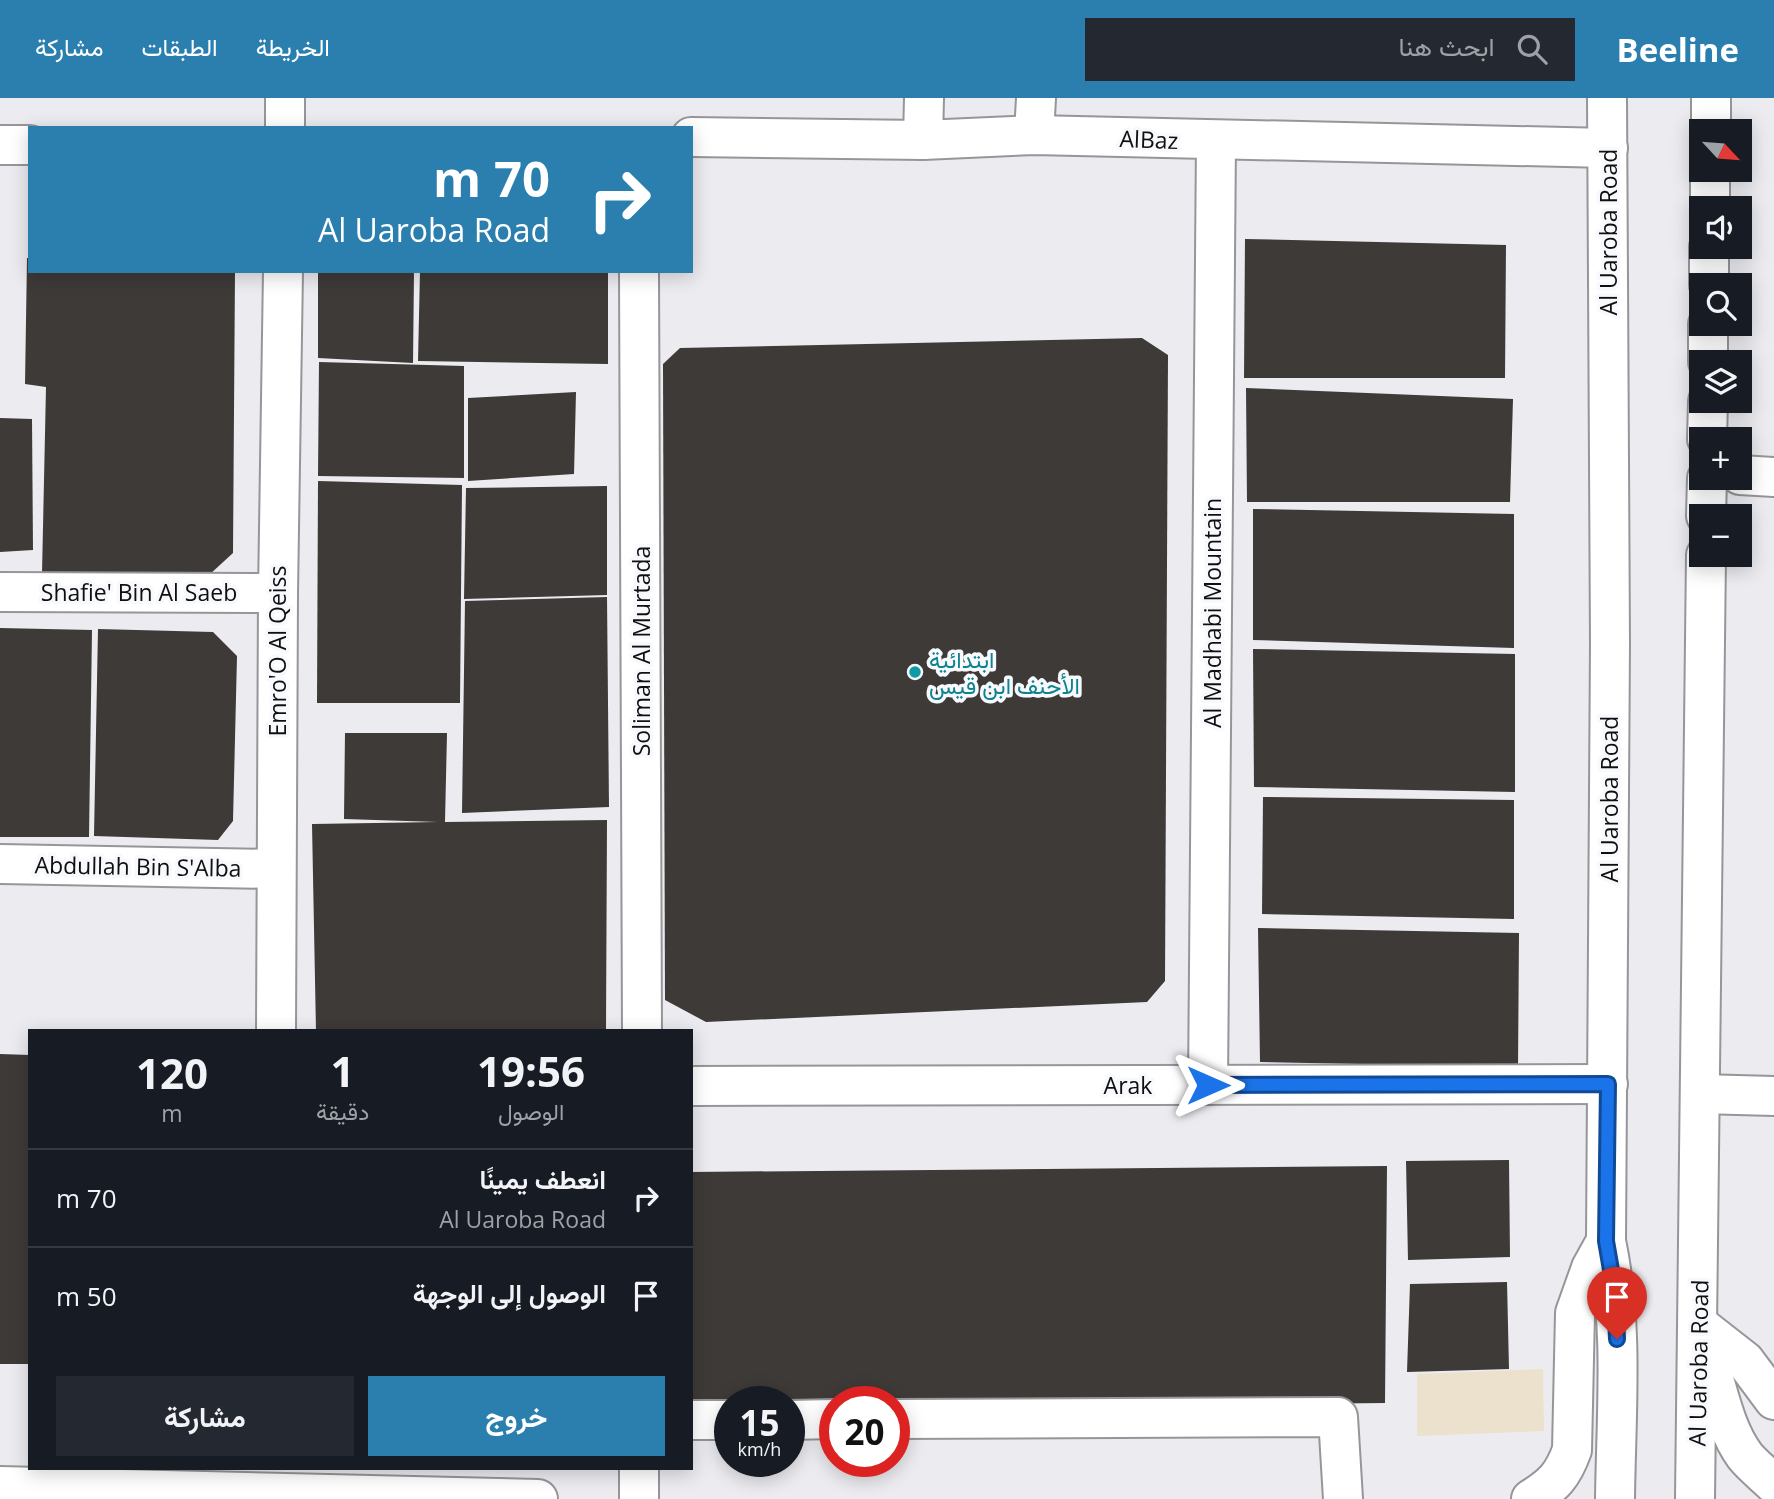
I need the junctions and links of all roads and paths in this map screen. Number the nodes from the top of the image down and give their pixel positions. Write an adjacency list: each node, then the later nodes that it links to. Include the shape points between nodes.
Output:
1 (285, 98): 7 (main road)
2 (924, 98): 9 (main road)
3 (1607, 98): 13 (main road, Al Uaroba Road)
4 (1711, 98): 6 (main road)
5 (1035, 117): 9 (main road, AlBaz); 10 (main road, AlBaz)
6 (1711, 119)
7 (285, 126)
8 (693, 136): 9 (main road, AlBaz)
9 (923, 140)
10 (1216, 141): 13 (main road, AlBaz); 26 (main road, Al Madhabi Mountain)
11 (0, 145): 12 (main road)
12 (28, 145)
13 (1608, 148): 25 (main road, Al Uaroba Road)
14 (283, 273): 20 (main road, Emro'O Al Qeiss)
15 (639, 273): 24 (main road, Soliman Al Murtada)
16 (1752, 476): 17 (main road)
17 (1774, 477)
18 (1706, 567): 28 (main road, Al Uaroba Road)
19 (0, 592): 20 (main road, Shafie' Bin Al Saeb)
20 (278, 593): 22 (main road, Emro'O Al Qeiss)
21 (0, 864): 22 (main road, Abdullah Bin S'Alba)
22 (276, 869): 23 (main road, Emro'O Al Qeiss)
23 (276, 1029)
24 (642, 1029)
25 (1608, 1084): 26 (main road, Arak); 30 (main road, Al Uaroba Road)
26 (1208, 1085): 27 (main road, Arak)
27 (693, 1086)
28 (1700, 1094): 29 (main road); 31 (main road, Al Uaroba Road)
29 (1774, 1096)
30 (1606, 1241): 43 (main road, via 1575,1313 1572,1450 1564,1471); 44 (main road, Al Uaroba Road, via 1617,1312)
31 (1699, 1325): 32 (main road, via 1745,1361); 38 (main road, via 1733,1433 1746,1457); 45 (main road, Al Uaroba Road)
32 (1774, 1400)
33 (910, 1419): 42 (main road, via 1338,1417)
34 (693, 1420): 35 (main road)
35 (714, 1420)
36 (639, 1470): 41 (main road)
37 (276, 1480): 39 (main road); 40 (main road)
38 (1774, 1484)
39 (0, 1486)
40 (538, 1499)
41 (639, 1499)
42 (1343, 1499)
43 (1531, 1499)
44 (1615, 1499)
45 (1695, 1499)

